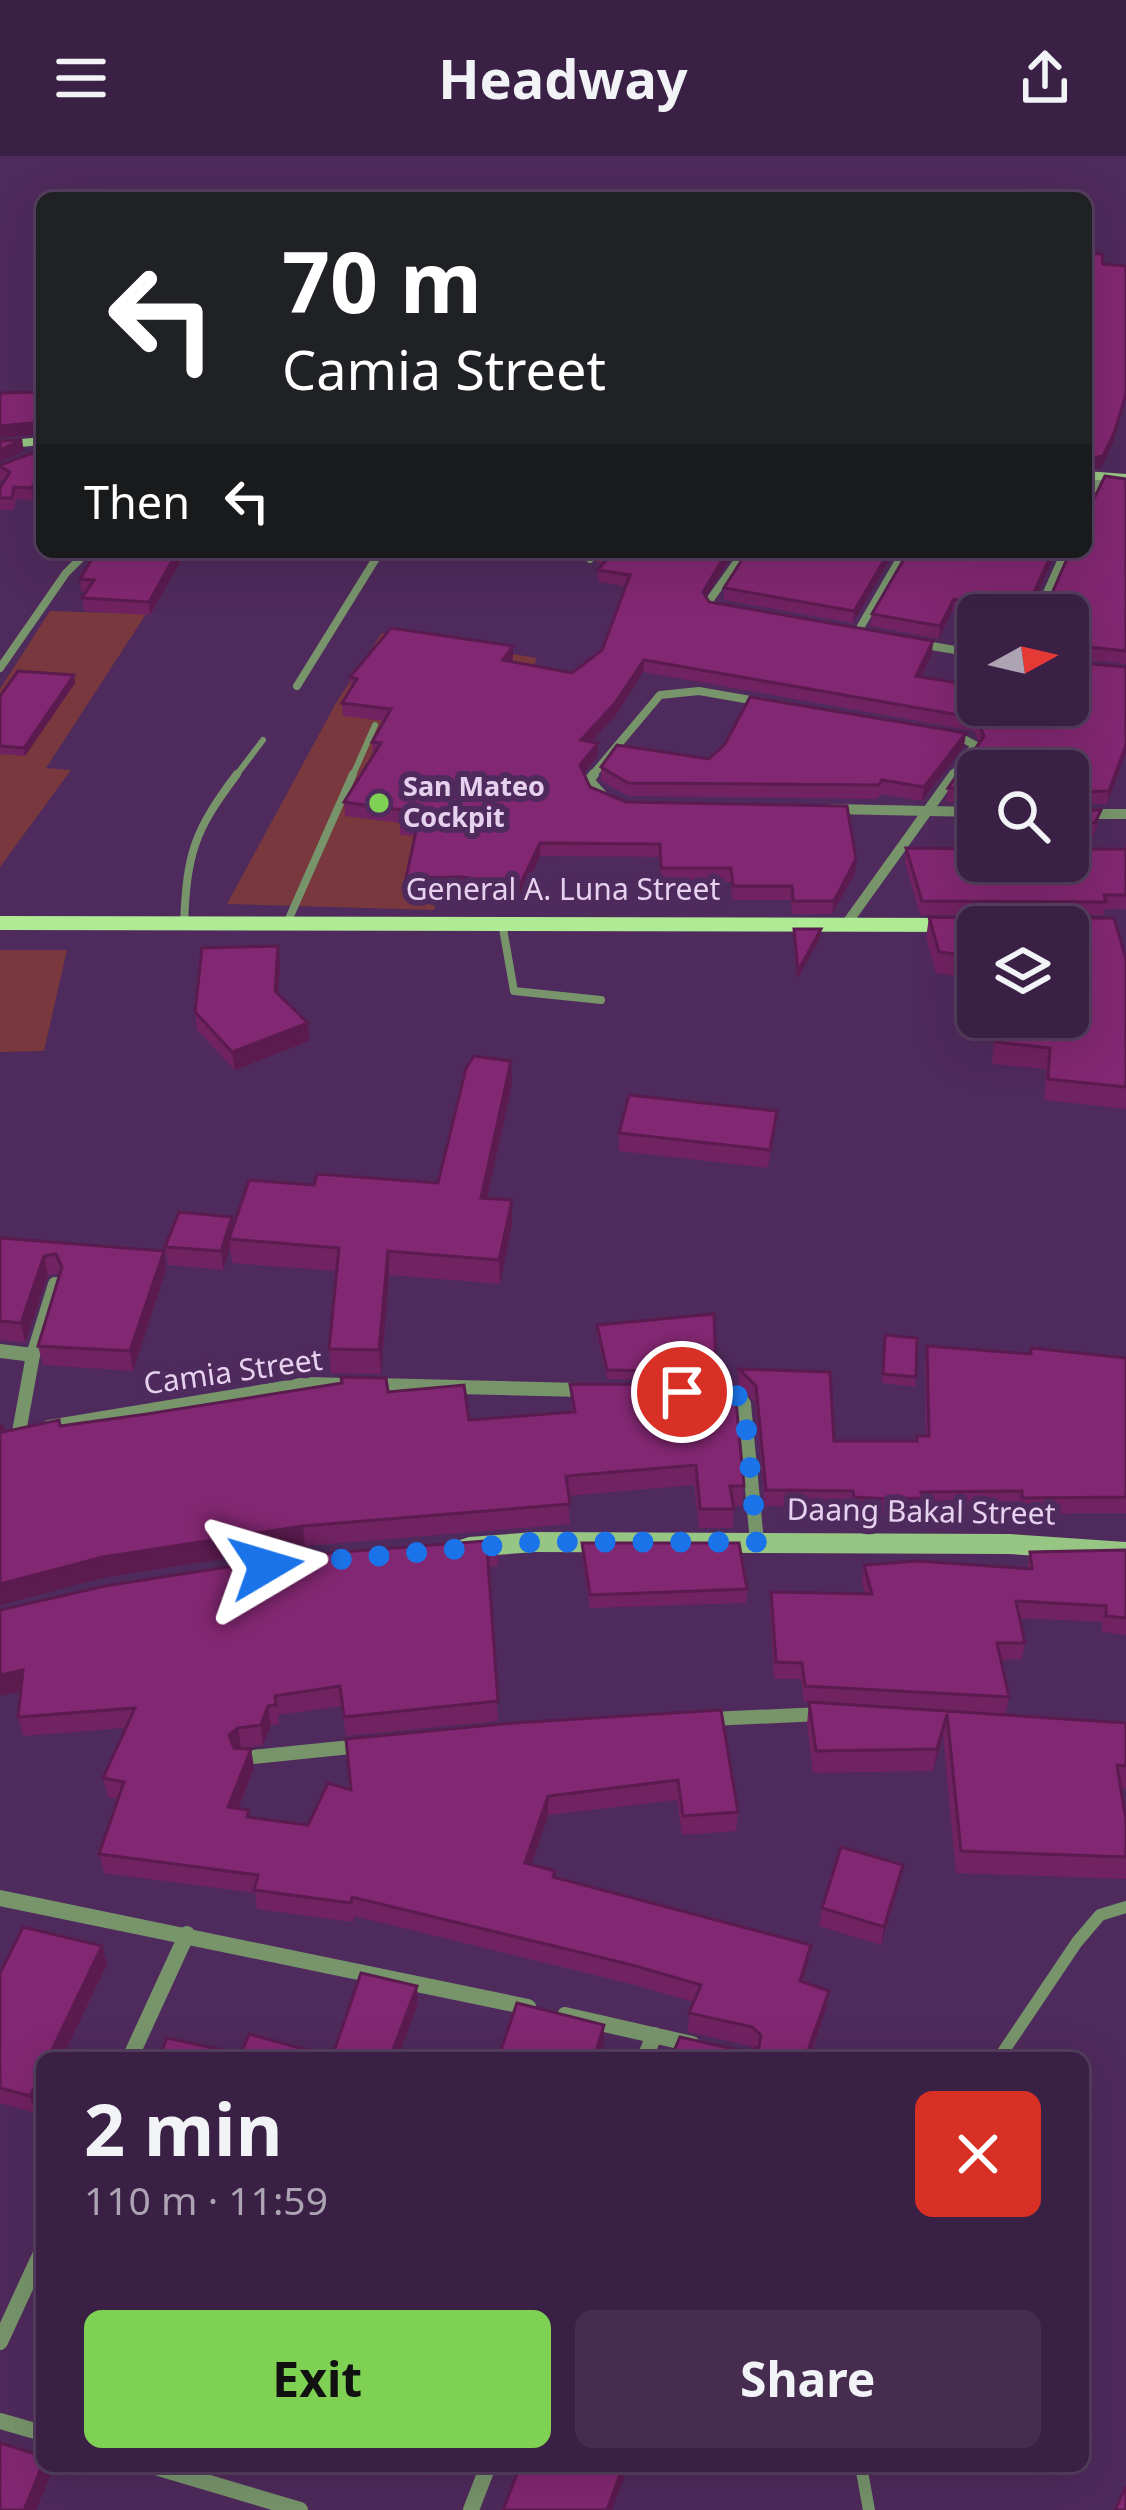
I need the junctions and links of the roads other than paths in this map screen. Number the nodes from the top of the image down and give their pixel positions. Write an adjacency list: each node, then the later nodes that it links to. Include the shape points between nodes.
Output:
1 (36, 445): 2 (street)
2 (0, 446)
3 (1092, 475): 4 (street)
4 (1126, 478)
5 (81, 558): 17 (street)
6 (376, 558): 18 (street)
7 (740, 558): 11 (street, via 709,601)
8 (901, 558): 13 (street)
9 (1062, 558): 10 (street)
10 (1046, 594)
11 (720, 610)
12 (834, 629): 13 (street)
13 (857, 633): 14 (street)
14 (877, 636)
15 (897, 640): 16 (street)
16 (957, 650)
17 (0, 668)
18 (297, 686)
19 (764, 702): 23 (street, via 699,691 660,695 590,780)
20 (375, 725): 31 (lane)
21 (940, 732): 25 (street, via 975,745)
22 (263, 740): 30 (lane, via 203,819 186,868)
23 (612, 801)
24 (814, 809): 25 (street)
25 (931, 811): 26 (street); 33 (street)
26 (957, 812)
27 (1089, 814): 28 (street)
28 (1126, 814)
29 (0, 922): 30 (main road, General A. Luna Street)
30 (184, 923): 31 (main road, General A. Luna Street)
31 (287, 923): 32 (main road, General A. Luna Street)
32 (502, 923): 33 (main road, General A. Luna Street); 35 (lane, via 514,991)
33 (847, 923): 34 (main road, General A. Luna Street)
34 (957, 925)
35 (601, 1000)
36 (55, 1284): 38 (street)
37 (0, 1351): 38 (street)
38 (33, 1355): 41 (street)
39 (589, 1390): 41 (street, Camia Street, via 308,1384)
40 (706, 1393): 43 (street, via 744,1403)
41 (19, 1432): 42 (street, Camia Street)
42 (0, 1435)
43 (757, 1542): 44 (street, Daang Bakal Street); 45 (street, Daang Bakal Street)
44 (443, 1549)
45 (1126, 1552)
46 (846, 1715): 47 (street)
47 (696, 1720)
48 (379, 1744): 49 (street)
49 (243, 1758)
50 (0, 1898): 52 (street)
51 (1126, 1907): 57 (lane, via 1100,1915 1077,1942)
52 (187, 1934): 53 (street); 55 (street)
53 (654, 2035): 54 (street); 56 (street)
54 (700, 2046)
55 (133, 2052)
56 (647, 2052)
57 (1003, 2052)
58 (36, 2264): 59 (street)
59 (0, 2342)
60 (0, 2421): 61 (street)
61 (36, 2432)
62 (172, 2472): 65 (street)
63 (486, 2472): 66 (street)
64 (862, 2472): 67 (lane)
65 (300, 2510)
66 (471, 2510)
67 (869, 2510)

